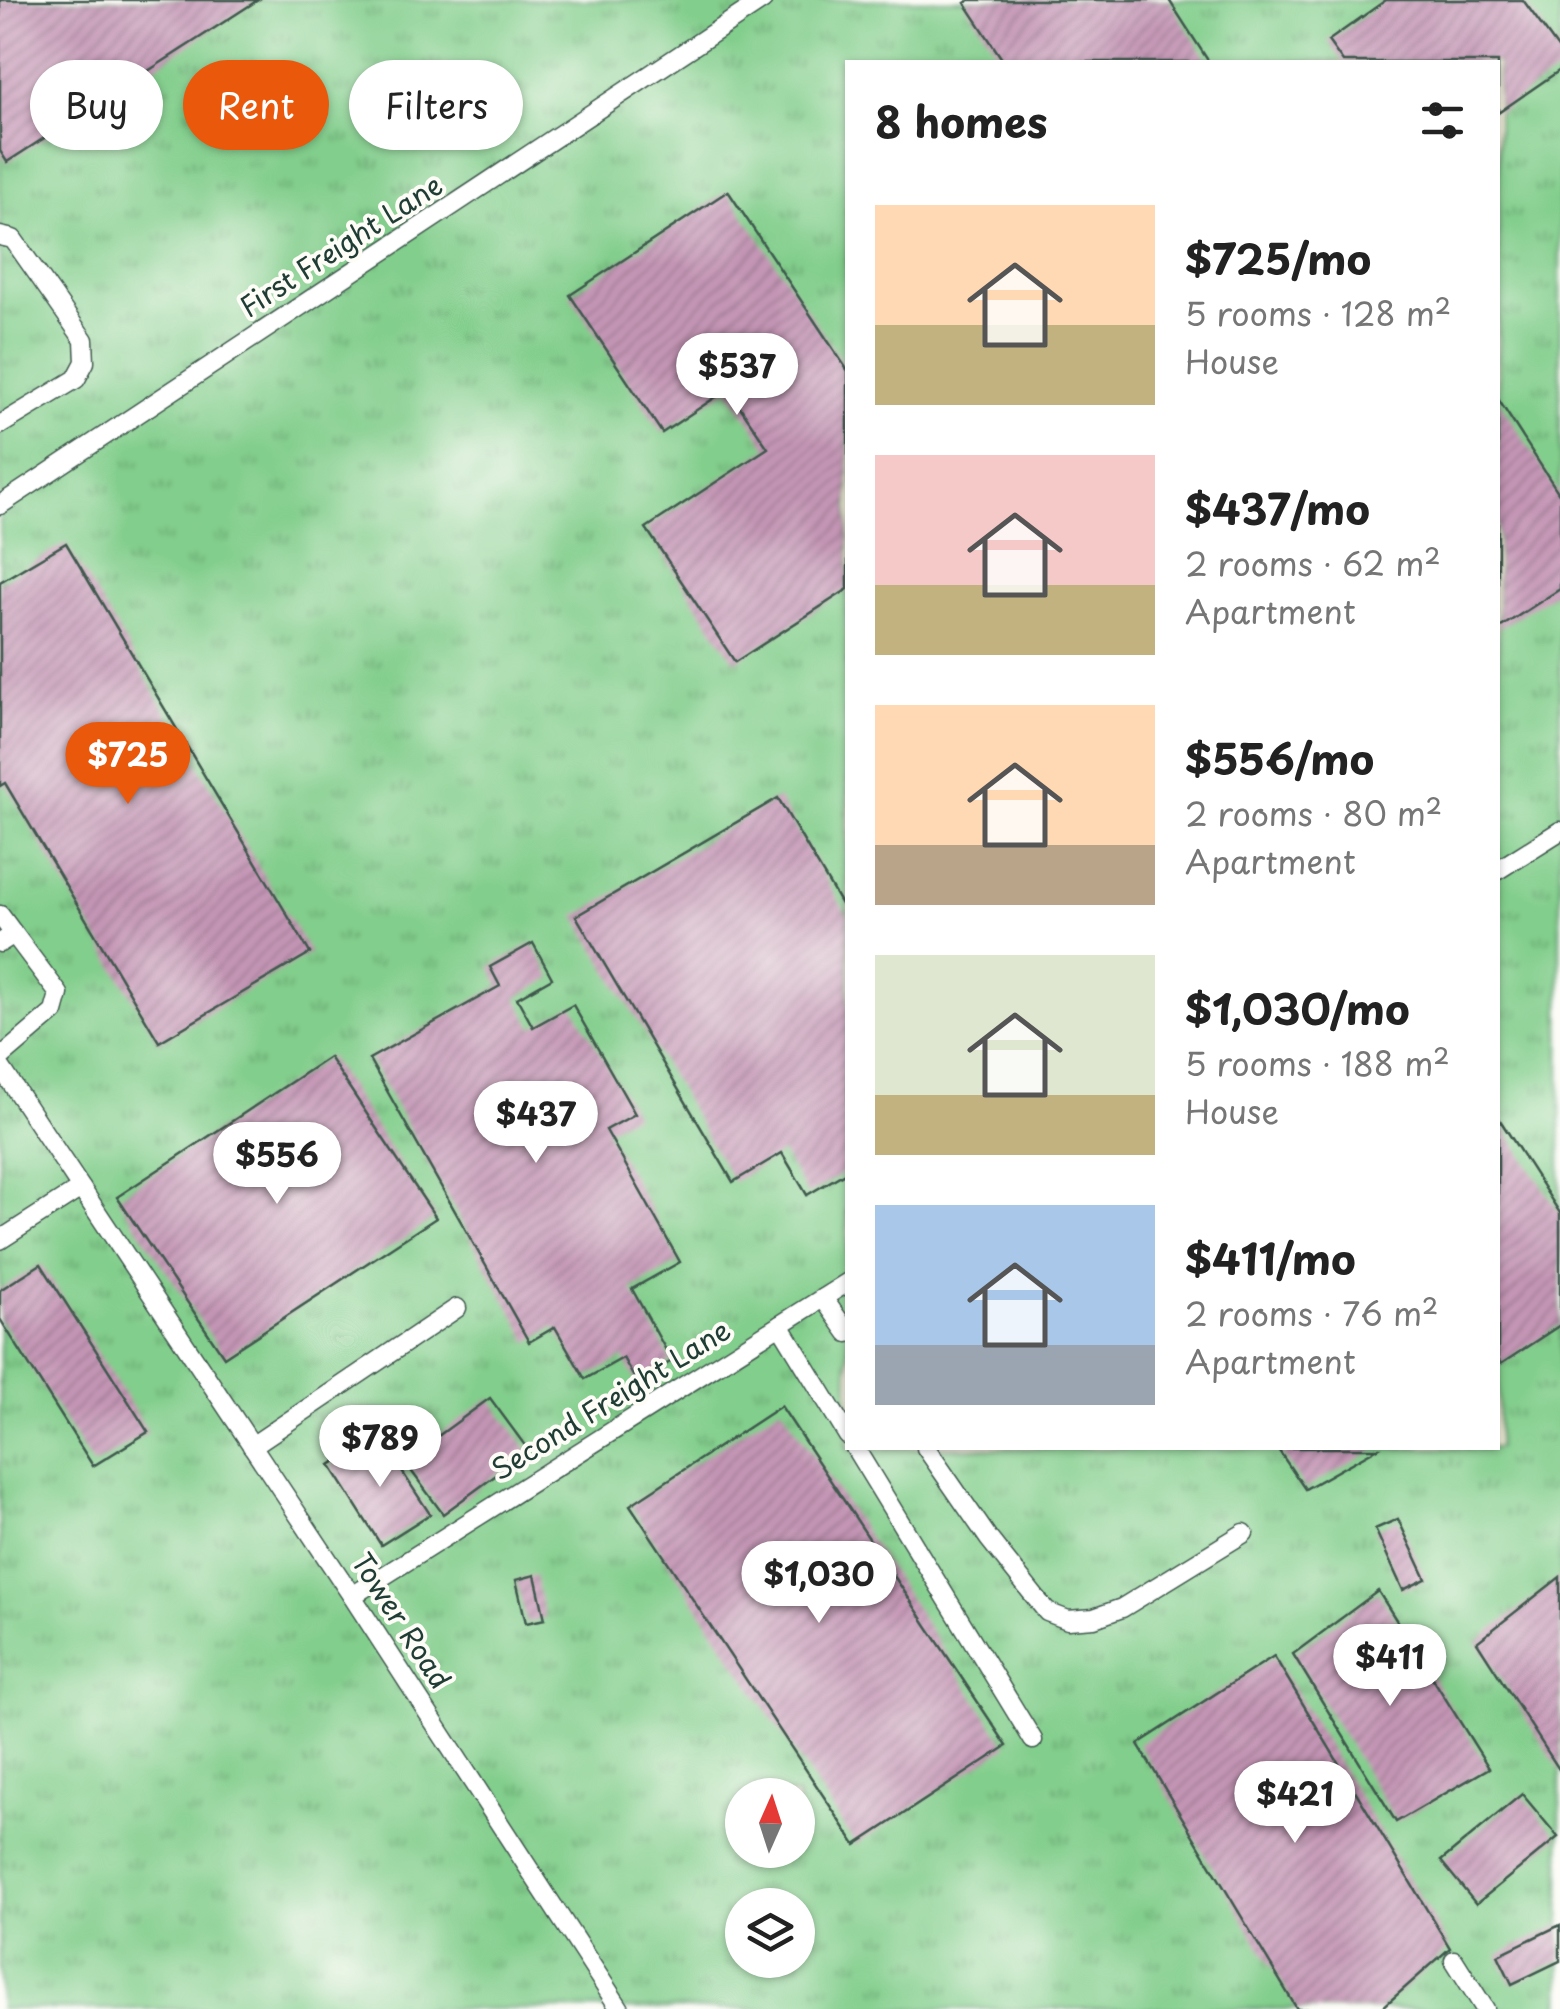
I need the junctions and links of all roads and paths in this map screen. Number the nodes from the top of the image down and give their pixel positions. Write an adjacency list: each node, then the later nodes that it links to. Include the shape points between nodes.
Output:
1 (763, 0): 4 (lane, First Freight Lane)
2 (0, 236): 3 (lane, via 13,239 84,340 85,362 76,379)
3 (0, 425)
4 (0, 505)
5 (1560, 831): 6 (lane)
6 (1500, 869)
7 (0, 915): 8 (lane)
8 (7, 938): 9 (lane, via 59,994 54,1012)
9 (0, 1058)
10 (0, 1066): 11 (lane, Tower Road)
11 (81, 1188): 12 (lane); 19 (lane, Tower Road)
12 (0, 1240)
13 (845, 1284): 14 (lane, Second Freight Lane)
14 (823, 1298): 16 (lane, Second Freight Lane); 17 (lane)
15 (457, 1308): 19 (lane)
16 (780, 1325): 18 (lane); 23 (lane, Second Freight Lane)
17 (845, 1329)
18 (845, 1431)
19 (252, 1446): 23 (lane, Tower Road)
20 (856, 1450): 24 (lane)
21 (927, 1450): 22 (lane, via 1047,1612 1068,1620 1122,1608)
22 (1244, 1533)
23 (352, 1596): 26 (lane, Tower Road)
24 (1033, 1740)
25 (1454, 1960): 27 (lane)
26 (620, 2009)
27 (1485, 2009)

